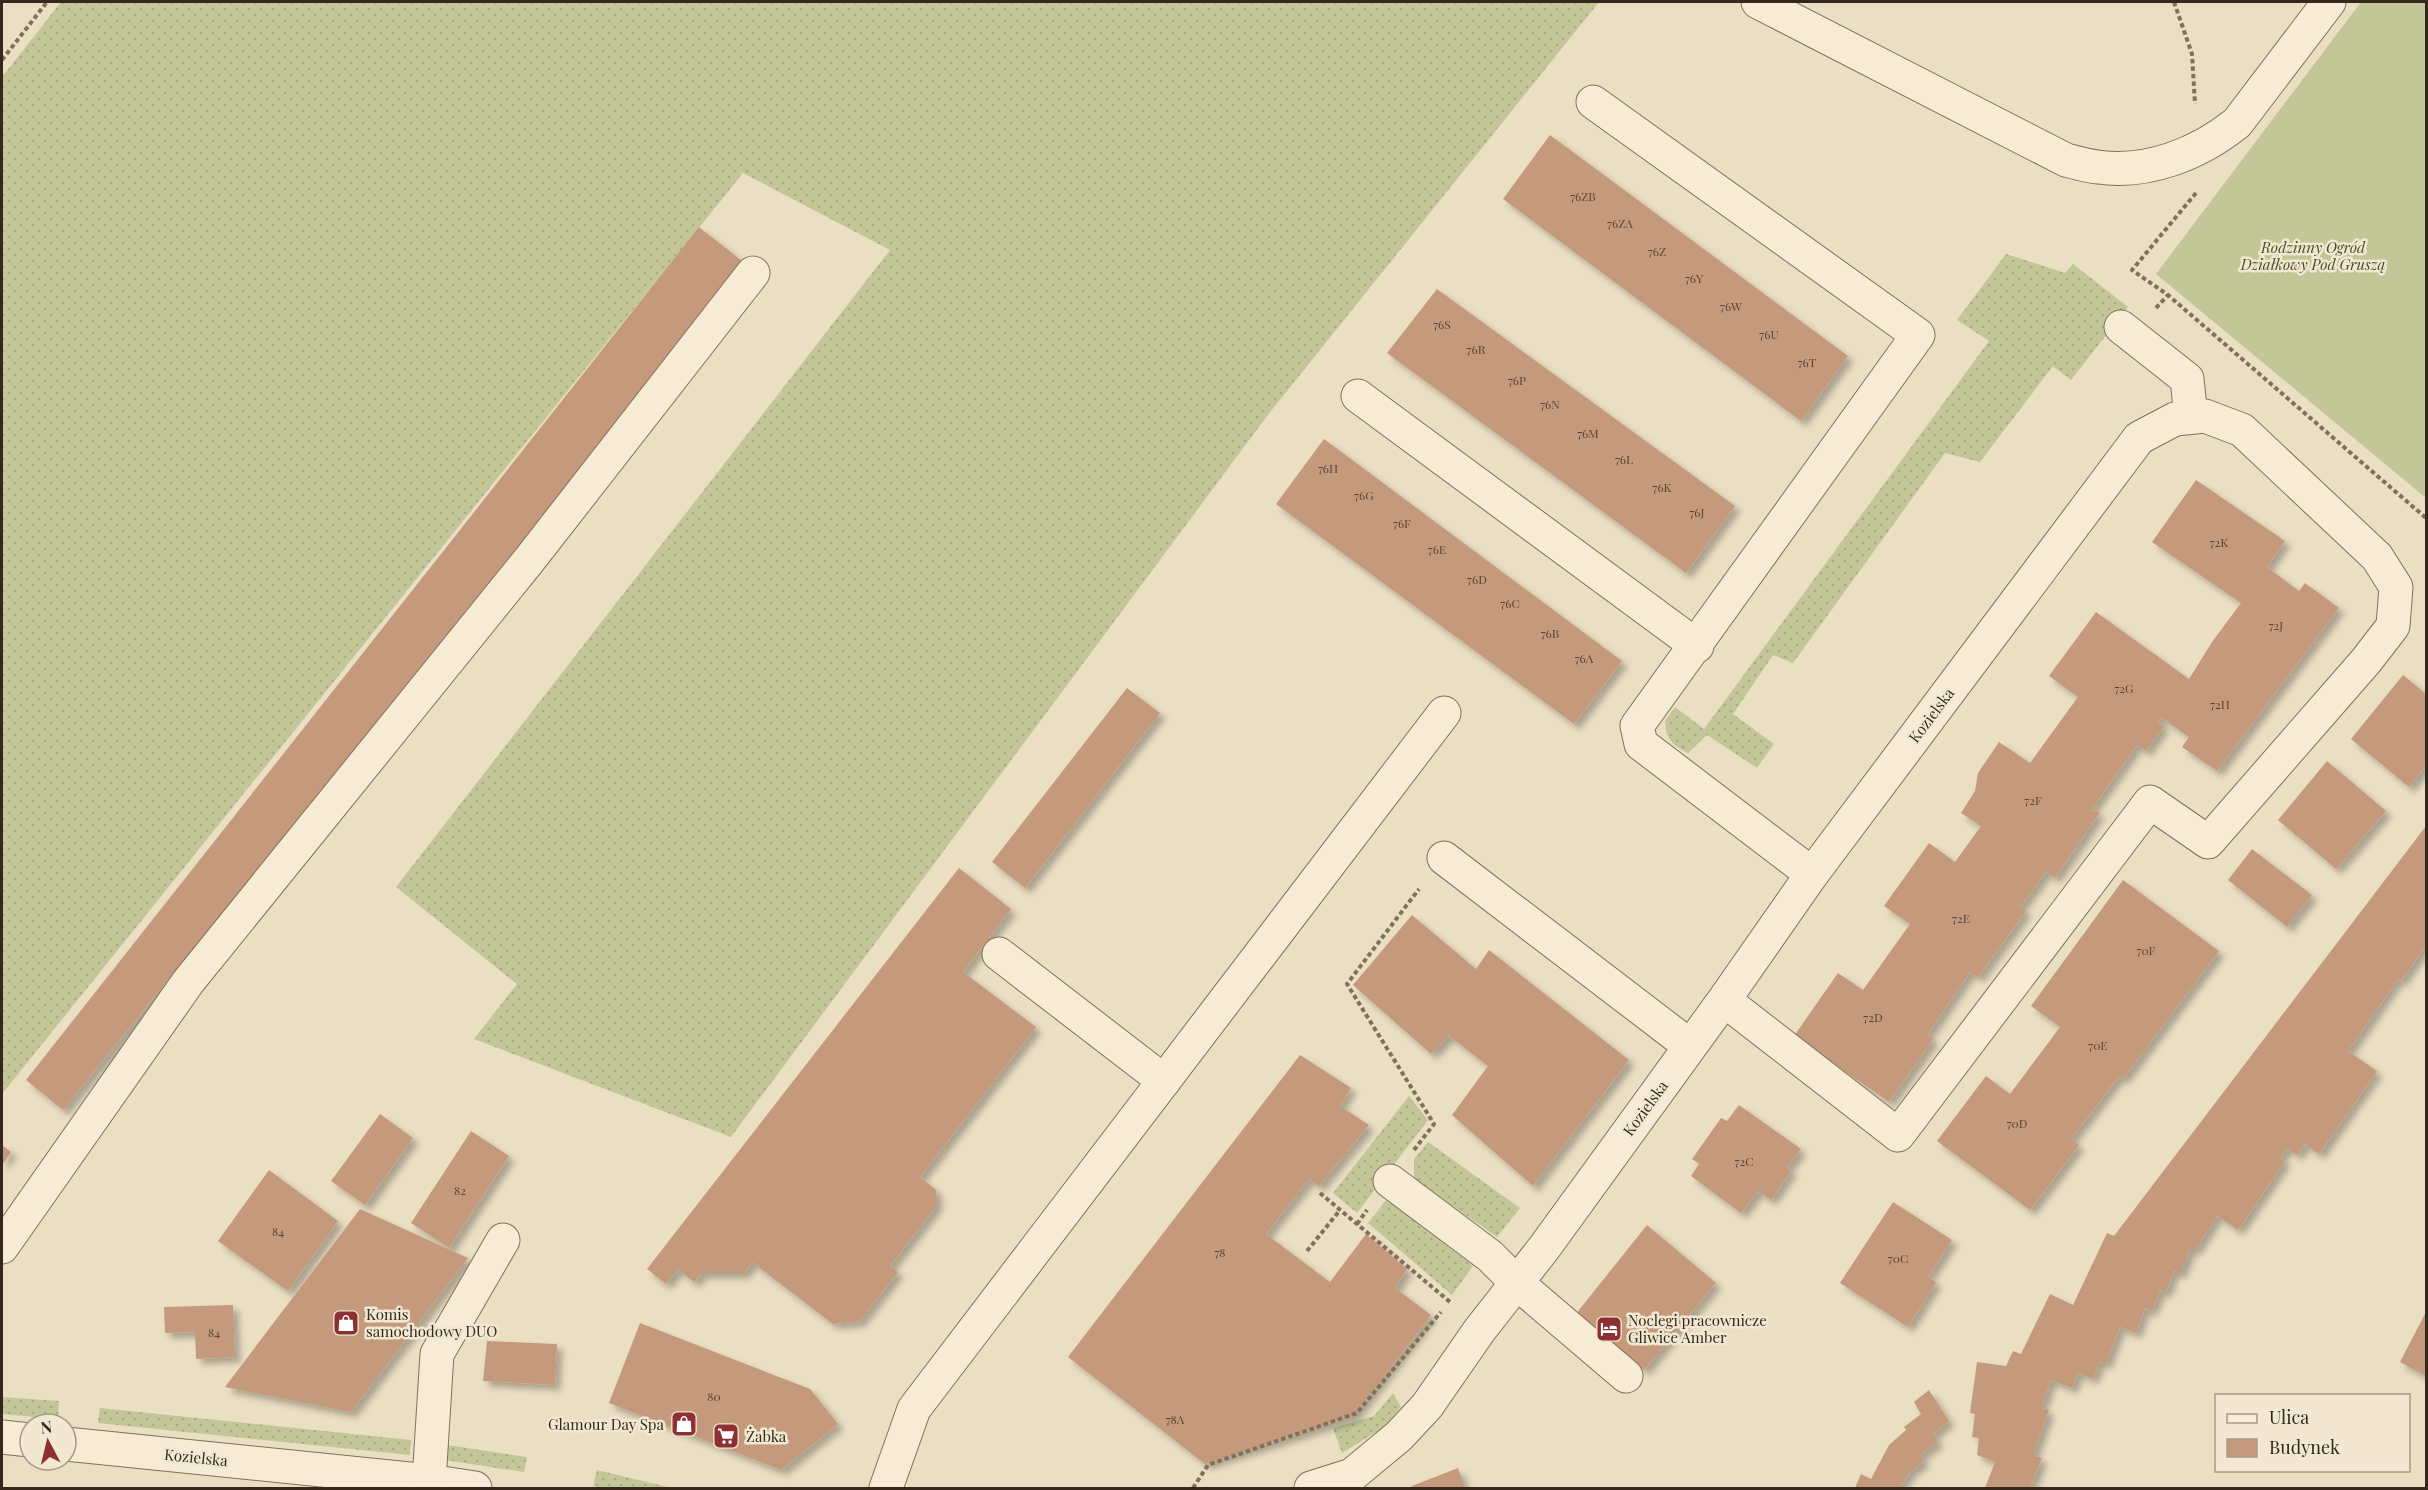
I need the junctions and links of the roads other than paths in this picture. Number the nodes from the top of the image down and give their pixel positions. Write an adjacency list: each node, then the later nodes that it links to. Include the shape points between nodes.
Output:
1 (1758, 2): 2 (street, via 2066,160 2099,168 2140,167 2184,156 2220,137 2237,123)
2 (2329, 2)
3 (1593, 102): 8 (street, via 1918,335)
4 (753, 273): 18 (street, via 530,559 188,982)
5 (2121, 327): 7 (street, via 2187,379)
6 (1358, 396): 8 (street)
7 (2191, 417): 11 (street, Kozielska, via 2175,419 2139,438); 13 (street, Kozielska, via 2205,416 2242,430 2377,557 2396,587 2393,626 2366,661 2208,842 2150,802 1898,1135)
8 (1697, 646): 11 (street, via 1637,726 1641,744)
9 (1444, 713): 15 (street)
10 (1444, 858): 14 (street)
11 (1812, 874): 13 (street, Kozielska)
12 (999, 954): 15 (street)
13 (1724, 1000): 14 (street, Kozielska)
14 (1690, 1046): 19 (street, Kozielska)
15 (1164, 1081): 27 (street, via 914,1409)
16 (1390, 1181): 19 (street, via 1490,1256)
17 (503, 1240): 25 (street, via 437,1354)
18 (2, 1247)
19 (1517, 1283): 20 (street); 28 (street, Kozielska, via 1427,1406 1399,1436 1352,1475)
20 (1626, 1376)
21 (2, 1437): 22 (street)
22 (18, 1439)
23 (78, 1446): 24 (street, Kozielska)
24 (326, 1479): 25 (street, Kozielska)
25 (429, 1481): 26 (street, Kozielska)
26 (475, 1488)
27 (886, 1488)
28 (1311, 1488)

